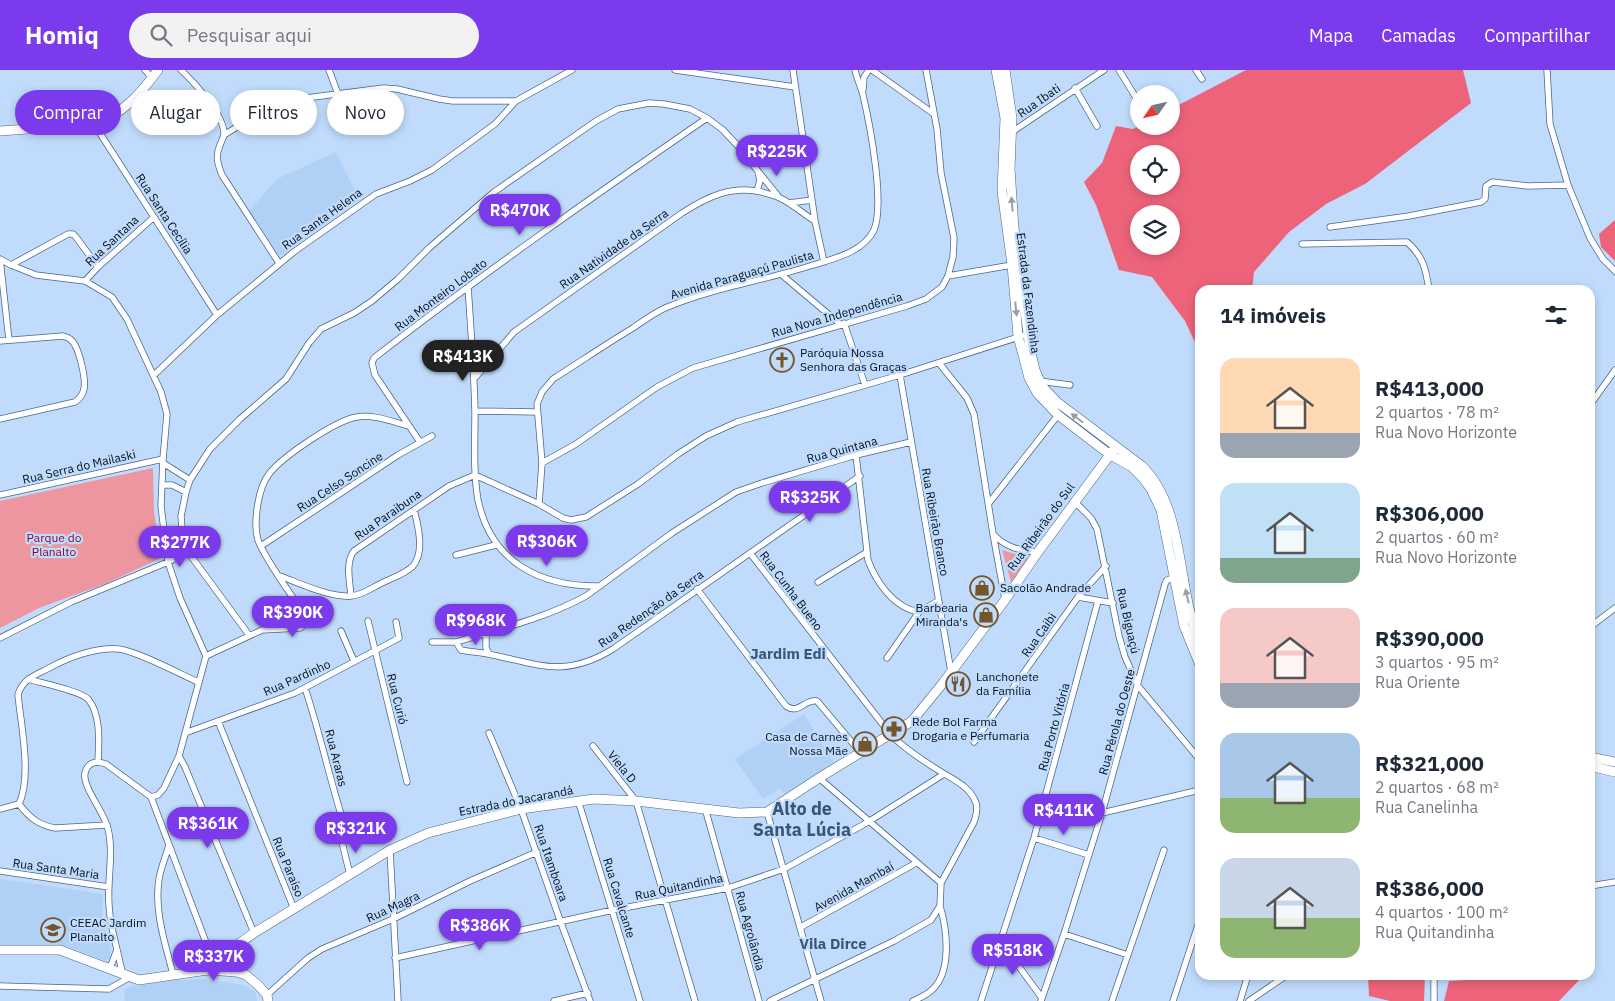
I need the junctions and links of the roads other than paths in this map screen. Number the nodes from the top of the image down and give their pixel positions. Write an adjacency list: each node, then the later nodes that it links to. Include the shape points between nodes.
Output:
1 (145, 70): 17 (street)
2 (158, 70): 17 (main road)
3 (181, 70): 39 (street, via 214,109)
4 (329, 70): 22 (street)
5 (572, 70): 28 (street)
6 (676, 70): 19 (street)
7 (793, 70): 19 (street)
8 (855, 70): 27 (street, Avenida Paraguaçú Paulista)
9 (870, 70): 27 (street, Avenida Paraguaçú Paulista, via 864,77); 30 (street)
10 (926, 70): 29 (street, Rua Nova Independência)
11 (996, 70): 54 (main road, Estrada da Fazendinha, via 1005,118 1002,191)
12 (1006, 70): 37 (main road, Estrada da Fazendinha)
13 (1104, 70): 20 (street, Rua Ibati)
14 (1119, 70): 21 (street)
15 (1196, 70): 18 (street)
16 (1548, 70): 41 (street, via 1550,124)
17 (152, 78): 31 (main road)
18 (1202, 79)
19 (795, 87): 44 (street)
20 (1075, 88): 34 (street); 37 (street, Rua Ibati)
21 (1130, 89)
22 (336, 90)
23 (369, 90): 24 (street)
24 (395, 90)
25 (404, 92): 28 (street, via 453,101)
26 (327, 95): 39 (street, via 277,104)
27 (863, 95): 51 (street, Avenida Paraguaçú Paulista, via 879,211 870,236 860,246)
28 (516, 101): 52 (street, Rua Santa Helena, via 495,124 432,170 376,194)
29 (931, 101): 30 (street); 32 (street, Rua Nova Independência)
30 (920, 104): 32 (street)
31 (121, 110)
32 (934, 114): 58 (street, Rua Nova Independência, via 954,238)
33 (706, 118): 40 (street, via 723,130); 61 (street, Rua Monteiro Lobato); 91 (street, via 690,109 664,104 632,105 609,112 553,150 476,206 372,301 321,329 286,379 210,449)
34 (1097, 126)
35 (15, 129): 36 (main road)
36 (0, 130)
37 (1012, 132): 64 (main road, Estrada da Fazendinha, one-way to 37, via 1012,197)
38 (101, 135): 46 (street, Rua Santa Cecília)
39 (224, 135): 52 (street, via 218,150 218,166)
40 (758, 172): 42 (street); 43 (street)
41 (1568, 185): 48 (street, via 1528,186 1492,182 1486,186 1485,199 1481,202); 56 (street, via 1590,238)
42 (758, 191): 43 (street, Rua Natividade da Serra); 72 (street, Rua Natividade da Serra, via 723,192 682,213 514,332)
43 (778, 196): 45 (street, Rua Natividade da Serra)
44 (812, 200): 45 (street); 47 (street)
45 (789, 203): 47 (street, Rua Natividade da Serra)
46 (154, 217): 55 (street, Rua Santana); 62 (street, Rua Santa Cecília)
47 (816, 221): 51 (street)
48 (1330, 227)
49 (1302, 244): 60 (street, via 1407,242 1416,250 1425,268)
50 (0, 259): 53 (street); 66 (street)
51 (824, 262): 57 (street, Avenida Paraguaçú Paulista)
52 (279, 263): 62 (street, Rua Santa Helena)
53 (11, 265): 55 (street, via 73,234); 59 (street, via 36,276)
54 (1012, 265): 58 (street); 65 (main road, Estrada da Fazendinha, one-way to 65)
55 (98, 267): 59 (street, Rua Santana)
56 (1615, 271)
57 (782, 275): 63 (street); 78 (street, Avenida Paraguaçú Paulista, via 718,290 663,309 553,379 539,398)
58 (948, 276): 63 (street, Rua Nova Independência, via 942,287 926,299)
59 (85, 281): 70 (street, via 118,303)
60 (1428, 285)
61 (468, 287): 72 (street); 81 (street, Rua Monteiro Lobato, via 374,358 375,375)
62 (217, 315): 70 (street, Rua Santa Helena)
63 (842, 323): 74 (street); 88 (street, Rua Nova Independência, via 693,368 657,387 576,444)
64 (1028, 334): 65 (street); 73 (main road, Estrada da Fazendinha)
65 (1018, 336): 68 (street); 79 (main road, Estrada da Fazendinha, via 1032,386)
66 (9, 340): 67 (street); 80 (street, via 63,336 70,339 77,350 85,381 84,391 81,397 69,404)
67 (0, 341)
68 (939, 363): 71 (street); 96 (street, via 967,398 974,414)
69 (1615, 370): 76 (street)
70 (154, 375): 87 (street, via 167,414)
71 (900, 375): 74 (street); 84 (street, Rua Ribeirão Branco)
72 (474, 379): 77 (street)
73 (1039, 381): 75 (street); 85 (main road, Estrada da Fazendinha, one-way to 73, via 1057,402)
74 (865, 385): 97 (street, via 746,419 714,432 586,517 571,520)
75 (1070, 385)
76 (1595, 398)
77 (475, 411): 78 (street); 89 (street)
78 (537, 412): 88 (street, Avenida Paraguaçú Paulista)
79 (1058, 415): 85 (main road, Estrada da Fazendinha); 96 (street)
80 (0, 419)
81 (409, 426): 83 (street); 101 (street, via 369,416 351,418 330,428 277,465 262,485 257,512)
82 (432, 436): 83 (street, Rua Celso Soncine)
83 (420, 442): 101 (street, Rua Celso Soncine)
84 (911, 442): 86 (street, Rua Quintana); 117 (street, Rua Ribeirão Branco)
85 (1112, 451): 95 (main road, Rua Ribeirão do Sul); 110 (main road, Estrada da Fazendinha, via 1142,466 1160,488 1172,524)
86 (856, 455): 90 (street); 112 (street, Rua Quintana, via 746,488 726,498)
87 (163, 461): 91 (street); 92 (street); 94 (street, Rua Serra do Mailaski)
88 (542, 463): 97 (street, Avenida Paraguaçú Paulista)
89 (475, 476): 97 (street); 98 (street, Rua Paraibuna, via 449,486); 100 (street, via 478,500)
90 (860, 476): 103 (street); 105 (street, Rua Redenção da Serra)
91 (190, 480): 93 (street)
92 (162, 485): 93 (street, via 172,485); 107 (street, via 161,506)
93 (186, 492): 102 (street, via 182,516)
94 (0, 495)
95 (1075, 502): 104 (main road, Rua Ribeirão do Sul); 108 (street, Rua Biguaçú, via 1097,529)
96 (989, 503): 99 (street)
97 (539, 504)
98 (414, 510): 114 (street, Rua Paraibuna, via 352,554); 114 (street, via 418,525 418,556 413,565)
99 (993, 534): 104 (street, via 1009,547); 116 (street)
100 (496, 544): 106 (street); 112 (street, via 529,572 568,583)
101 (261, 546): 109 (street)
102 (188, 552): 107 (street); 128 (street)
103 (868, 552): 111 (street); 121 (street, via 868,560 879,583 908,610)
104 (1038, 552): 116 (main road, Rua Ribeirão do Sul)
105 (750, 553): 113 (street, Rua Redenção da Serra); 146 (street, Rua Cunha Bueno)
106 (456, 555)
107 (168, 562): 129 (street, via 71,602); 135 (street)
108 (1106, 566): 115 (street, Rua Caibi); 119 (street, Rua Biguaçú)
109 (280, 576): 114 (street, via 326,592); 128 (street, via 304,616 305,624 300,628 262,630)
110 (1178, 576): 125 (main road, Estrada da Fazendinha, one-way to 110); 133 (main road, Estrada da Fazendinha, via 1184,626); 141 (street, Rua Pérola do Oeste, via 1165,584)
111 (818, 582)
112 (600, 586): 127 (street, Rua Quintana, via 586,596 539,617)
113 (697, 589): 134 (street, Rua Redenção da Serra, via 613,649 574,667 534,665); 149 (street, via 786,706 796,709 817,701)
114 (351, 596)
115 (1078, 597): 118 (street); 147 (street, Rua Caibi)
116 (1005, 600): 138 (main road, Rua Ribeirão do Sul)
117 (938, 601): 121 (street); 138 (street, Rua Ribeirão Branco)
118 (1098, 601): 119 (street); 174 (street, Rua Porto Vitória)
119 (1113, 602): 141 (street, Rua Biguaçú, via 1125,657)
120 (1615, 608): 124 (street)
121 (919, 612): 136 (street)
122 (368, 621): 132 (street, Rua Curió)
123 (396, 622): 132 (street, Rua Pardinho, via 399,638)
124 (1595, 623)
125 (1195, 627)
126 (341, 631): 137 (street)
127 (486, 633): 131 (street, Rua Quintana); 134 (street)
128 (249, 635): 135 (street)
129 (0, 638)
130 (432, 642): 131 (street, Rua Redenção da Serra)
131 (456, 642): 134 (street, Rua Redenção da Serra, via 461,650)
132 (375, 650): 137 (street, Rua Pardinho); 159 (street, Rua Curió)
133 (1195, 653)
134 (489, 654)
135 (206, 656): 140 (street)
136 (887, 658)
137 (354, 661): 142 (street, Rua Pardinho)
138 (951, 672): 146 (main road, Rua Ribeirão do Sul, via 912,721)
139 (28, 679): 140 (street, via 70,659 100,650 117,649); 153 (street, via 88,699 97,726); 164 (street, via 20,687 18,695 25,776)
140 (198, 682): 144 (street)
141 (1138, 686): 150 (street, Rua Biguaçú); 169 (street, Rua Pérola do Oeste)
142 (305, 688): 143 (street, Rua Pardinho); 172 (street, Rua Araras)
143 (218, 721): 144 (street, Rua Pardinho); 191 (street, Rua Paraíso)
144 (185, 732): 151 (street)
145 (489, 733): 167 (street, Rua Itamboara)
146 (891, 735): 149 (main road); 157 (street, Rua Cunha Bueno)
147 (974, 742)
148 (593, 746): 163 (street, Viela D)
149 (862, 753): 158 (main road)
150 (1195, 754)
151 (179, 756): 161 (street, via 164,788); 196 (street)
152 (1595, 758): 154 (main road)
153 (98, 761): 161 (street); 171 (street, via 92,763 85,774 86,782)
154 (1615, 762)
155 (1595, 767): 156 (main road)
156 (1615, 772)
157 (944, 774): 170 (street, Rua Quitandinha); 185 (street, Rua Cunha Bueno, via 969,791 977,804 977,812)
158 (819, 778): 168 (main road); 170 (street)
159 (407, 782)
160 (1195, 791): 169 (street)
161 (151, 797): 175 (street)
162 (578, 800): 163 (main road, Estrada do Jacarandá); 167 (main road, Estrada do Jacarandá); 192 (street, Rua Cavalcante)
163 (636, 800): 165 (main road, Estrada do Jacarandá); 189 (street)
164 (19, 804): 166 (street); 171 (street, via 46,827)
165 (705, 808): 168 (main road, Estrada do Jacarandá); 188 (street, Rua Agrolândia)
166 (0, 809)
167 (521, 810): 176 (main road, Estrada do Jacarandá, via 428,833); 178 (street, Rua Itamboara)
168 (767, 812): 181 (street)
169 (1102, 813): 179 (street, Rua Pérola do Oeste)
170 (868, 822): 180 (street); 181 (street, Rua Quitandinha)
171 (107, 825): 187 (street)
172 (347, 834)
173 (341, 838): 183 (street)
174 (1034, 838): 179 (street); 199 (street, Rua Porto Vitória)
175 (169, 845): 204 (street); 207 (street, via 159,880 158,906)
176 (390, 850): 183 (main road, Estrada do Jacarandá); 193 (street)
177 (1164, 850): 202 (street)
178 (537, 852): 193 (street, Rua Magra); 194 (street, Rua Itamboara)
179 (1089, 855): 198 (street, Rua Pérola do Oeste)
180 (916, 863): 185 (street); 195 (street, Avenida Mambaí)
181 (784, 869): 188 (street, Rua Quitandinha); 195 (street)
182 (0, 871): 187 (street, Rua Santa Maria)
183 (350, 875): 191 (main road, Estrada do Jacarandá)
184 (1615, 882): 186 (street)
185 (941, 884): 190 (street)
186 (1595, 885)
187 (109, 887): 201 (street)
188 (728, 888): 189 (street, Rua Quitandinha); 222 (street, Rua Agrolândia)
189 (666, 900): 192 (street, Rua Quitandinha); 221 (street)
190 (940, 906): 209 (street, via 925,925); 225 (street, via 945,930 943,970 933,989)
191 (294, 909): 196 (main road, Estrada do Jacarandá)
192 (613, 910): 194 (street, Rua Quitandinha); 220 (street, Rua Cavalcante)
193 (393, 919): 203 (street); 215 (street, Rua Magra, via 322,949 308,958)
194 (561, 923): 203 (street, Rua Quitandinha); 214 (street, Rua Itamboara)
195 (801, 927): 209 (street)
196 (254, 933): 204 (main road, Estrada do Jacarandá)
197 (1195, 933): 228 (street)
198 (1064, 934): 202 (street); 216 (street, Rua Pérola do Oeste)
199 (1000, 941): 216 (street, Rua Pérola do Oeste); 226 (street, Rua Porto Vitória)
200 (0, 950): 205 (main road, Estrada do Jacarandá, via 60,950)
201 (116, 950): 205 (street); 208 (street)
202 (1128, 955): 227 (street)
203 (395, 958): 217 (street)
204 (213, 961): 206 (main road, Estrada do Jacarandá)
205 (107, 969): 208 (main road, Estrada do Jacarandá)
206 (192, 971): 207 (main road, Estrada do Jacarandá); 215 (main road, Estrada do Jacarandá, via 236,972 254,980)
207 (173, 974): 208 (main road, Estrada do Jacarandá, via 146,980)
208 (126, 975): 213 (street, via 116,987 108,989)
209 (814, 978): 223 (street); 224 (street)
210 (1246, 980): 229 (street)
211 (1280, 980): 230 (street)
212 (1434, 980): 231 (street)
213 (0, 986)
214 (588, 993): 218 (street); 219 (street, Rua Itamboara)
215 (267, 998)
216 (1042, 999)
217 (398, 1001)
218 (554, 1001)
219 (590, 1001)
220 (640, 1001)
221 (695, 1001)
222 (759, 1001)
223 (770, 1001)
224 (821, 1001)
225 (913, 1001)
226 (981, 1001)
227 (1112, 1001)
228 (1173, 1001)
229 (1240, 1001)
230 (1249, 1001)
231 (1434, 1001)

